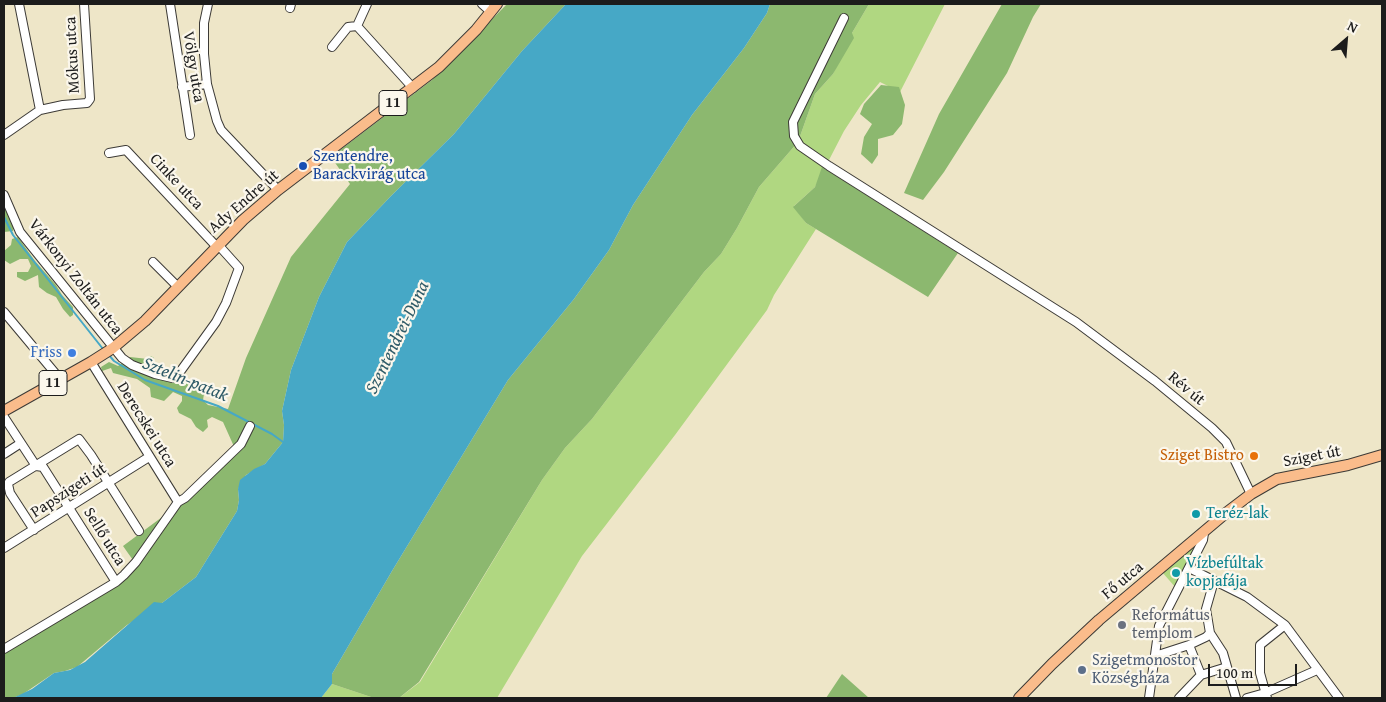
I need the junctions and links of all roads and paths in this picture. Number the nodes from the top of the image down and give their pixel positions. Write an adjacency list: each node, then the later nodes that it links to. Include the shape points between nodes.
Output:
1 (19, 4): 15 (street)
2 (84, 4): 15 (street, Mókus utca, via 90,99 87,103)
3 (170, 4): 13 (street, Völgy utca)
4 (208, 4): 12 (street, via 204,23)
5 (367, 4): 10 (street)
6 (482, 4): 8 (street)
7 (497, 4): 8 (main road, Ady Endre út / 11)
8 (491, 12): 14 (main road, Ady Endre út / 11, via 458,49)
9 (844, 18): 37 (street, Rév út, via 793,122 794,136 800,146 1081,325 1155,381 1226,442)
10 (357, 26): 11 (street, via 348,27); 14 (street)
11 (332, 47)
12 (207, 84): 13 (street); 19 (street, via 221,130)
13 (182, 87): 17 (street, Völgy utca)
14 (413, 88): 19 (main road, Ady Endre út / 11)
15 (40, 110): 16 (street)
16 (4, 135)
17 (190, 135)
18 (109, 153): 21 (street, Cinke utca, via 126,150)
19 (278, 190): 21 (main road, Ady Endre út / 11)
20 (4, 195): 25 (street, Várkonyi Zoltán utca, via 20,232)
21 (216, 246): 23 (main road, Ady Endre út / 11); 25 (street, Várkonyi Zoltán utca, via 237,265 238,273 216,322 177,376 172,378 140,369)
22 (154, 262): 23 (street)
23 (178, 286): 25 (main road, Ady Endre út / 11, via 145,321)
24 (4, 312): 27 (street)
25 (108, 351): 26 (main road, Ady Endre út / 11)
26 (91, 362): 27 (main road, Ady Endre út / 11); 34 (street, Derecskei utca)
27 (60, 379): 28 (main road, Ady Endre út / 11)
28 (4, 411)
29 (4, 417): 31 (street, Sellő utca)
30 (250, 426): 39 (street, via 241,444)
31 (21, 443): 32 (street); 35 (street, Sellő utca)
32 (4, 454)
33 (1382, 455): 37 (main road, Sziget út, via 1277,479)
34 (149, 457): 36 (street, Papszigeti út); 39 (street, Derecskei utca)
35 (36, 466): 36 (street, Sellő utca, via 80,440); 38 (street, via 9,482); 40 (street, Sellő utca, via 43,468)
36 (108, 482): 40 (street, Papszigeti út); 42 (street, Sellő utca)
37 (1251, 494): 43 (main road, Fő utca)
38 (7, 495): 41 (street)
39 (178, 502): 47 (street, via 136,562)
40 (69, 507): 41 (street, Papszigeti út); 47 (street, Sellő utca)
41 (34, 530): 44 (street, Papszigeti út)
42 (139, 531)
43 (1204, 533): 45 (street); 57 (main road, Fő utca, via 1099,620)
44 (4, 548)
45 (1190, 568): 46 (street); 52 (street, via 1159,626)
46 (1214, 581): 48 (street, via 1248,597); 49 (street, via 1206,609)
47 (116, 582): 51 (street)
48 (1285, 625): 54 (street); 56 (street, via 1260,645 1260,673)
49 (1210, 632): 50 (street); 53 (street, via 1223,653)
50 (1189, 645): 52 (street); 55 (street)
51 (4, 649)
52 (1155, 656): 58 (street)
53 (1227, 667): 55 (street); 60 (street)
54 (1317, 670): 56 (street); 62 (street)
55 (1201, 675): 59 (street)
56 (1266, 696): 61 (street)
57 (1019, 698)
58 (1150, 698)
59 (1179, 698)
60 (1236, 698)
61 (1247, 698)
62 (1339, 698)

